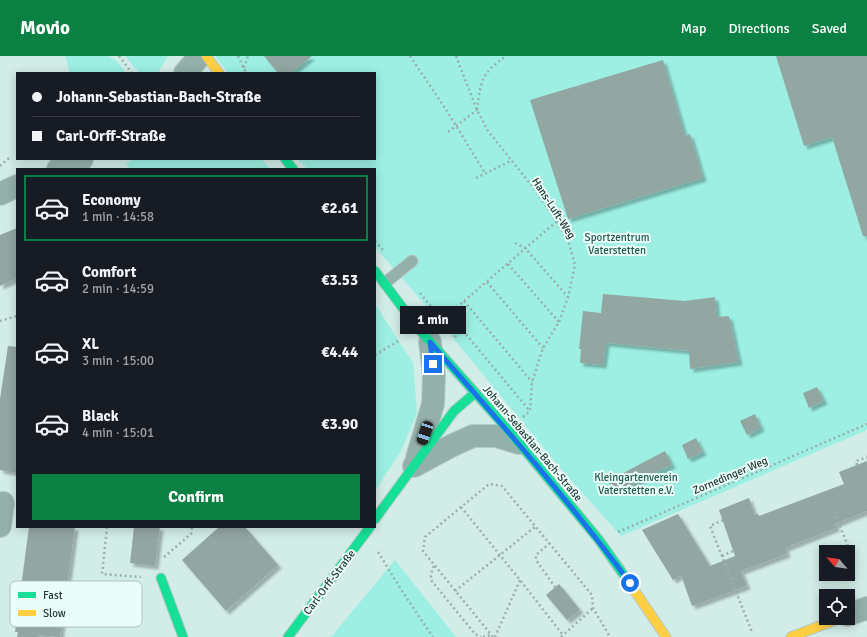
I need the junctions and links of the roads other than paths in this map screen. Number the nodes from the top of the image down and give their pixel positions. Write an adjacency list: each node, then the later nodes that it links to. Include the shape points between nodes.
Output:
1 (200, 56): 3 (street)
2 (206, 56): 4 (street)
3 (185, 72)
4 (218, 72)
5 (286, 160): 6 (street)
6 (292, 168)
7 (16, 186): 8 (street)
8 (0, 194)
9 (412, 261): 11 (lane)
10 (376, 272): 11 (street, Johann-Sebastian-Bach-Straße)
11 (385, 283): 12 (street, Johann-Sebastian-Bach-Straße)
12 (430, 342): 13 (street, Johann-Sebastian-Bach-Straße); 15 (street, via 434,375 433,404)
13 (475, 393): 14 (street, Johann-Sebastian-Bach-Straße); 15 (street, via 454,411)
14 (514, 438): 15 (street, via 473,436); 26 (street, Johann-Sebastian-Bach-Straße, via 599,540)
15 (414, 466): 17 (street)
16 (3, 503): 18 (street)
17 (376, 519)
18 (0, 526)
19 (368, 529): 25 (street, Carl-Orff-Straße)
20 (161, 578): 24 (street)
21 (867, 608): 22 (street)
22 (855, 612)
23 (823, 625): 27 (street)
24 (183, 637)
25 (288, 637)
26 (666, 637)
27 (791, 637)

